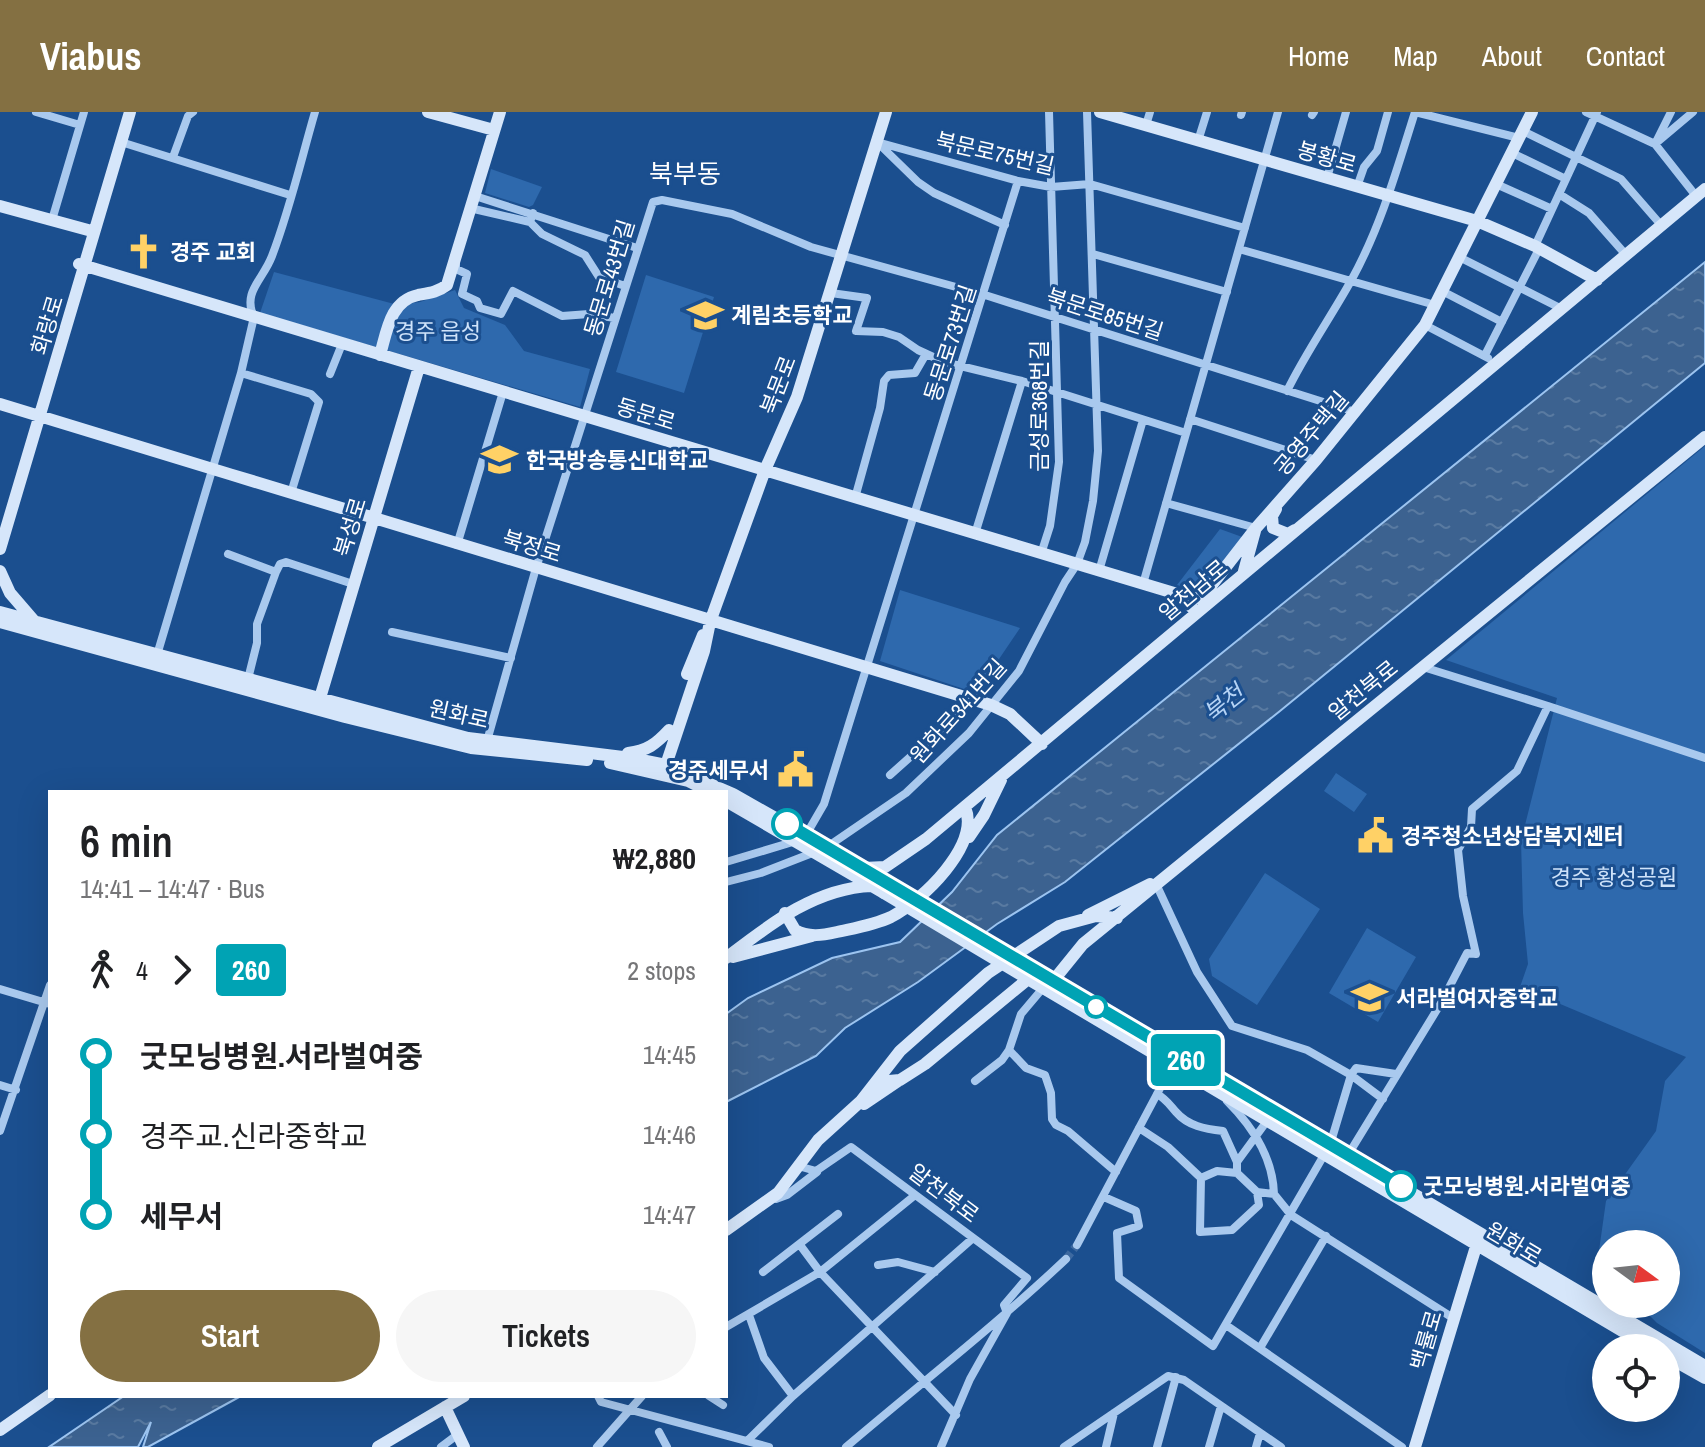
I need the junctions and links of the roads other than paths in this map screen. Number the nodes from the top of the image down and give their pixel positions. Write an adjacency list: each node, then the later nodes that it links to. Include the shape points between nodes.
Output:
1 (36, 112): 23 (street)
2 (84, 112): 23 (street)
3 (122, 112): 56 (street, 화랑로)
4 (130, 112): 28 (street, 화랑로)
5 (193, 112): 32 (street)
6 (315, 112): 44 (street)
7 (428, 112): 25 (street)
8 (500, 112): 25 (street)
9 (886, 112): 29 (street, 북문로)
10 (1049, 112): 40 (street, 금성로368번길)
11 (1087, 112): 38 (street, 원화로341번길)
12 (1100, 112): 24 (street, 봉황로)
13 (1150, 112): 24 (street)
14 (1207, 112): 27 (street)
15 (1278, 112): 34 (street)
16 (1346, 112): 35 (street)
17 (1388, 112): 41 (street, via 1377,151)
18 (1415, 112): 26 (street); 46 (street)
19 (1532, 112): 26 (street, 공영주택길)
20 (1671, 112): 30 (street)
21 (1693, 112): 30 (street)
22 (1593, 113): 30 (street); 33 (street)
23 (80, 125): 51 (street)
24 (1146, 125): 27 (street, 봉황로)
25 (494, 130): 45 (street)
26 (1521, 134): 31 (street, 공영주택길); 33 (street)
27 (1198, 141): 34 (street, 봉황로)
28 (121, 142): 32 (street); 65 (street, 화랑로)
29 (877, 142): 37 (street, 북문로75번길); 53 (street, via 926,188); 62 (street, 북문로)
30 (1655, 144): 42 (street)
31 (1512, 153): 36 (street); 39 (street, 공영주택길)
32 (173, 157): 44 (street)
33 (1576, 157): 36 (street); 54 (street, via 1621,179)
34 (1264, 160): 35 (street, 봉황로); 55 (street)
35 (1327, 178): 41 (street, 봉황로)
36 (1566, 179): 43 (street)
37 (1018, 181): 40 (street, 북문로75번길); 53 (street, 동문로73번길)
38 (1090, 184): 40 (street, 북문로75번길); 55 (street, 북문로75번길); 60 (street, 원화로341번길)
39 (1496, 184): 48 (street); 52 (street, 공영주택길)
40 (1051, 187): 78 (street, 금성로368번길)
41 (1357, 187): 46 (street, 봉황로)
42 (1701, 193): 54 (street, 알천남로)
43 (1559, 194): 48 (street); 61 (street, via 1589,213)
44 (290, 195): 76 (street, via 272,256 248,305)
45 (475, 196): 49 (street); 50 (street)
46 (1389, 196): 52 (street, 봉황로); 66 (street)
47 (0, 206): 51 (street)
48 (1552, 209): 58 (street)
49 (469, 213): 50 (street, via 474,209); 64 (street)
50 (531, 218): 57 (street); 68 (street, via 542,234 585,255 599,277)
51 (52, 220): 56 (street)
52 (1477, 221): 58 (street, 봉황로); 63 (street, 공영주택길)
53 (1005, 225): 73 (street, 동문로73번길)
54 (1661, 225): 61 (street, 알천남로)
55 (1245, 228): 59 (street)
56 (88, 230): 65 (street, 화랑로)
57 (637, 248): 62 (street, 동문로43번길, via 653,202 662,200 732,214); 68 (street, 동문로43번길)
58 (1537, 248): 67 (street, 봉황로); 69 (street)
59 (1239, 249): 66 (street); 71 (street)
60 (1093, 254): 71 (street); 81 (street, 원화로341번길)
61 (1626, 255): 67 (street, 알천남로)
62 (841, 256): 72 (street, 북문로); 73 (street, 북문로85번길)
63 (1459, 257): 69 (street); 70 (street, 공영주택길)
64 (456, 258): 77 (street, via 456,269 467,274 462,294 480,308 501,314 513,291 562,316); 84 (street, via 447,285 407,297 398,305)
65 (82, 265): 76 (street, 동문로); 98 (street, 화랑로)
66 (1352, 280): 74 (street); 92 (street)
67 (1597, 280): 75 (street, 알천남로)
68 (625, 286): 77 (street, 동문로43번길)
69 (1520, 288): 75 (street); 79 (street)
70 (1442, 291): 74 (street, 공영주택길); 79 (street)
71 (1227, 292): 87 (street)
72 (831, 293): 83 (street, via 867,298 856,331 899,337); 106 (street, 북문로, via 797,397)
73 (985, 295): 78 (street, 북문로85번길); 86 (street, 동문로73번길)
74 (1435, 305): 80 (street, 공영주택길)
75 (1562, 309): 85 (street, 알천남로)
76 (254, 317): 82 (street, 동문로); 89 (street)
77 (615, 318): 99 (street, 동문로43번길)
78 (1056, 318): 81 (street, 북문로85번길); 94 (street, 금성로368번길)
79 (1502, 322): 85 (street)
80 (1425, 325): 85 (street); 97 (street, 공영주택길)
81 (1095, 330): 87 (street, 북문로85번길); 96 (street, 원화로341번길)
82 (342, 344): 84 (street, 동문로); 90 (street)
83 (926, 354): 86 (street); 109 (street, via 915,373 889,375 884,381)
84 (380, 355): 88 (street, 동문로)
85 (1490, 359): 115 (street, 알천남로)
86 (961, 365): 91 (street); 111 (street, 동문로73번길)
87 (1206, 365): 92 (street, 북문로85번길); 100 (street)
88 (419, 367): 93 (street, 동문로); 112 (street, 북성로)
89 (241, 373): 105 (street); 107 (street, via 319,402)
90 (330, 374)
91 (1022, 381): 94 (street); 116 (street)
92 (1287, 391): 97 (street, 북문로85번길)
93 (503, 392): 99 (street, 동문로); 117 (street)
94 (1059, 393): 96 (street); 120 (street, 금성로368번길, via 1057,486)
95 (0, 404): 98 (street, 북정로)
96 (1097, 405): 101 (street); 121 (street, 원화로341번길, via 1096,479)
97 (1355, 412): 104 (street, 공영주택길)
98 (36, 415): 105 (street, 북정로); 113 (street, 화랑로); 118 (street, 화랑로)
99 (584, 416): 106 (street, 동문로); 122 (street, 동문로43번길)
100 (1190, 419): 102 (street); 104 (street)
101 (1143, 420): 102 (street); 124 (street)
102 (1186, 433): 110 (street)
103 (1705, 437): 138 (street, 알천북로)
104 (1316, 460): 108 (street, 공영주택길)
105 (213, 467): 107 (street, 북정로); 136 (street)
106 (765, 470): 109 (street, 동문로); 134 (street, 북문로)
107 (291, 493): 112 (street, 북정로)
108 (1286, 495): 114 (street, 공영주택길); 115 (street, via 1271,524 1282,533)
109 (855, 498): 111 (street, 동문로)
110 (1166, 503): 114 (street); 128 (street)
111 (913, 515): 116 (street, 동문로); 139 (street, 동문로73번길)
112 (372, 519): 117 (street, 북정로); 127 (street, 북성로)
113 (0, 521)
114 (1256, 528): 126 (street, 공영주택길); 129 (street, via 1198,598)
115 (1298, 529): 126 (street, 알천남로)
116 (975, 534): 120 (street, 동문로)
117 (457, 545): 122 (street, 북정로)
118 (0, 549)
119 (228, 554): 125 (street)
120 (1041, 554): 121 (street, 동문로)
121 (1077, 564): 124 (street, 동문로); 143 (street, 원화로341번길, via 1019,671)
122 (536, 568): 134 (street, 북정로); 137 (street, 동문로43번길)
123 (0, 571): 133 (street, via 10,593)
124 (1099, 571): 128 (street, 동문로)
125 (276, 572): 127 (street, via 286,562); 140 (street, via 257,624)
126 (1243, 573): 131 (street, 알천남로)
127 (353, 584): 141 (street, 북성로)
128 (1143, 584): 129 (street, 동문로)
129 (1174, 593): 131 (street, 동문로)
130 (0, 612): 133 (street, 원화로)
131 (1196, 613): 147 (street, 알천남로)
132 (0, 622): 150 (street, 원화로, via 471,748)
133 (35, 622): 136 (street, 원화로)
134 (710, 622): 139 (street, 북정로); 145 (street, 북문로)
135 (392, 632): 137 (street)
136 (157, 655): 140 (street, 원화로)
137 (511, 658): 146 (street, 동문로43번길)
138 (1423, 667): 144 (street); 161 (street, 알천북로)
139 (867, 668): 142 (street, 북정로); 157 (street, 동문로73번길, via 824,804)
140 (248, 679): 141 (street, 원화로)
141 (320, 698): 146 (street, 원화로)
142 (972, 699): 143 (street, 북정로); 151 (street)
143 (991, 705): 147 (street, 북정로, via 1010,714); 159 (street, 원화로341번길, via 906,793)
144 (1548, 706): 149 (street); 180 (street, via 1517,771 1472,809 1471,827 1458,850 1476,954 1467,953)
145 (672, 732): 148 (street, via 656,744); 150 (street, 북문로); 153 (street, via 678,756)
146 (487, 741): 148 (street, 원화로)
147 (1042, 744): 152 (street, 알천남로)
148 (621, 756): 150 (street, 원화로)
149 (1705, 758)
150 (661, 769): 153 (street, 원화로)
151 (890, 775)
152 (1004, 775): 156 (street, 알천남로); 158 (street)
153 (710, 787)
154 (728, 797): 157 (street, 원화로)
155 (728, 802): 157 (street, 원화로)
156 (965, 807): 158 (street, via 968,826); 164 (street, 알천남로)
157 (801, 838): 159 (street, 원화로); 160 (street)
158 (962, 846): 169 (street, via 936,881 904,909 867,925)
159 (821, 850): 162 (street, 원화로); 163 (street, 원화로341번길)
160 (728, 861)
161 (1175, 871): 165 (street, 알천북로); 168 (street)
162 (856, 876): 164 (street); 164 (street); 166 (street)
163 (728, 881)
164 (883, 881): 173 (street, bridge); 174 (street, bridge)
165 (1157, 886): 167 (street, 알천북로); 181 (street, via 1197,972 1232,1026 1307,1050)
166 (785, 913): 169 (street, via 795,930); 171 (street)
167 (1117, 918): 168 (street); 170 (street, 알천북로)
168 (1082, 919): 170 (street, via 1091,930); 178 (street, via 1059,926 988,973)
169 (812, 936): 172 (street)
170 (1087, 941): 174 (street, 알천북로)
171 (728, 956)
172 (728, 957)
173 (1028, 979): 174 (street); 182 (street)
174 (1048, 984): 177 (street, via 1021,1014); 179 (street, 원화로)
175 (0, 989): 176 (street)
176 (47, 1003): 186 (street)
177 (1009, 1050): 184 (street); 202 (street, via 1048,1080 1056,1125)
178 (896, 1057): 182 (street); 183 (street)
179 (1176, 1060): 187 (street, 원화로); 188 (street); 196 (street, 원화로)
180 (1396, 1074): 181 (street, via 1356,1068); 189 (street)
181 (1351, 1075): 189 (street); 196 (street)
182 (905, 1077): 183 (street); 190 (street)
183 (881, 1078): 190 (street)
184 (975, 1081)
185 (0, 1085): 186 (street)
186 (16, 1090): 193 (street)
187 (1217, 1092): 191 (street, 원화로); 194 (street)
188 (1157, 1094): 192 (street); 199 (street, via 1201,1129 1223,1131)
189 (1383, 1099): 197 (street)
190 (847, 1114): 195 (street)
191 (1267, 1121): 194 (street); 196 (street, 원화로)
192 (1139, 1128): 202 (street); 204 (street)
193 (0, 1131)
194 (1256, 1136): 199 (street); 206 (street, via 1274,1177)
195 (812, 1148): 198 (street, via 821,1160); 200 (street)
196 (1327, 1150): 197 (street, 원화로); 211 (street); 215 (street, 원화로)
197 (1348, 1155): 215 (street, 원화로)
198 (836, 1158): 201 (street); 207 (street, 알천북로, via 851,1147)
199 (1237, 1162): 203 (street)
200 (798, 1166): 201 (street, via 809,1171); 209 (street)
201 (821, 1168): 209 (street, via 787,1195)
202 (1116, 1172): 208 (street)
203 (1237, 1173): 204 (street, via 1217,1171); 205 (street)
204 (1201, 1178): 205 (street, via 1200,1232 1232,1230 1259,1205)
205 (1257, 1192): 206 (street)
206 (1274, 1194): 211 (street)
207 (914, 1196): 214 (street, 알천북로); 221 (street)
208 (1104, 1197): 217 (street); 226 (street, via 1136,1211 1139,1226 1117,1233 1119,1278 1213,1346)
209 (767, 1201): 212 (street)
210 (838, 1214): 216 (street)
211 (1291, 1215): 213 (street); 226 (street)
212 (728, 1229)
213 (1326, 1236): 225 (street); 230 (street)
214 (972, 1239): 222 (street); 223 (street, 알천북로, via 1027,1278 1004,1305)
215 (1478, 1239): 225 (street, 백률로); 229 (street, 원화로); 232 (street, 원화로)
216 (800, 1245): 220 (street); 221 (street)
217 (1077, 1245)
218 (1066, 1259): 223 (street)
219 (878, 1265): 222 (street, via 898,1262)
220 (763, 1272)
221 (820, 1272): 224 (street); 228 (street)
222 (935, 1272): 228 (street)
223 (1007, 1313): 235 (street); 247 (street)
224 (749, 1315): 227 (street); 237 (street, via 764,1358)
225 (1453, 1318): 268 (street, 백률로)
226 (1226, 1325): 230 (street)
227 (728, 1326)
228 (872, 1328): 235 (street); 237 (street)
229 (1629, 1334)
230 (1260, 1348): 267 (street)
231 (1680, 1364): 234 (street)
232 (1705, 1366)
233 (1176, 1377): 243 (street); 246 (street, via 1168,1376); 263 (street)
234 (1705, 1378)
235 (923, 1380): 247 (street); 259 (street)
236 (48, 1396): 248 (street)
237 (793, 1396): 252 (street)
238 (461, 1398): 244 (street)
239 (599, 1398): 245 (street)
240 (640, 1398): 245 (street)
241 (712, 1398): 242 (street)
242 (723, 1405)
243 (1221, 1406): 250 (street); 264 (street)
244 (445, 1407): 251 (street); 253 (street)
245 (632, 1409): 252 (street); 256 (street)
246 (1114, 1413): 261 (street); 262 (street)
247 (956, 1415): 260 (street)
248 (0, 1430)
249 (659, 1432): 257 (street)
250 (1260, 1433): 265 (street); 266 (street)
251 (457, 1435): 254 (street); 255 (street)
252 (747, 1441): 258 (street)
253 (378, 1447)
254 (441, 1447)
255 (464, 1447)
256 (597, 1447)
257 (667, 1447)
258 (769, 1447)
259 (846, 1447)
260 (941, 1447)
261 (1064, 1447)
262 (1106, 1447)
263 (1157, 1447)
264 (1209, 1447)
265 (1256, 1447)
266 (1281, 1447)
267 (1402, 1447)
268 (1415, 1447)

